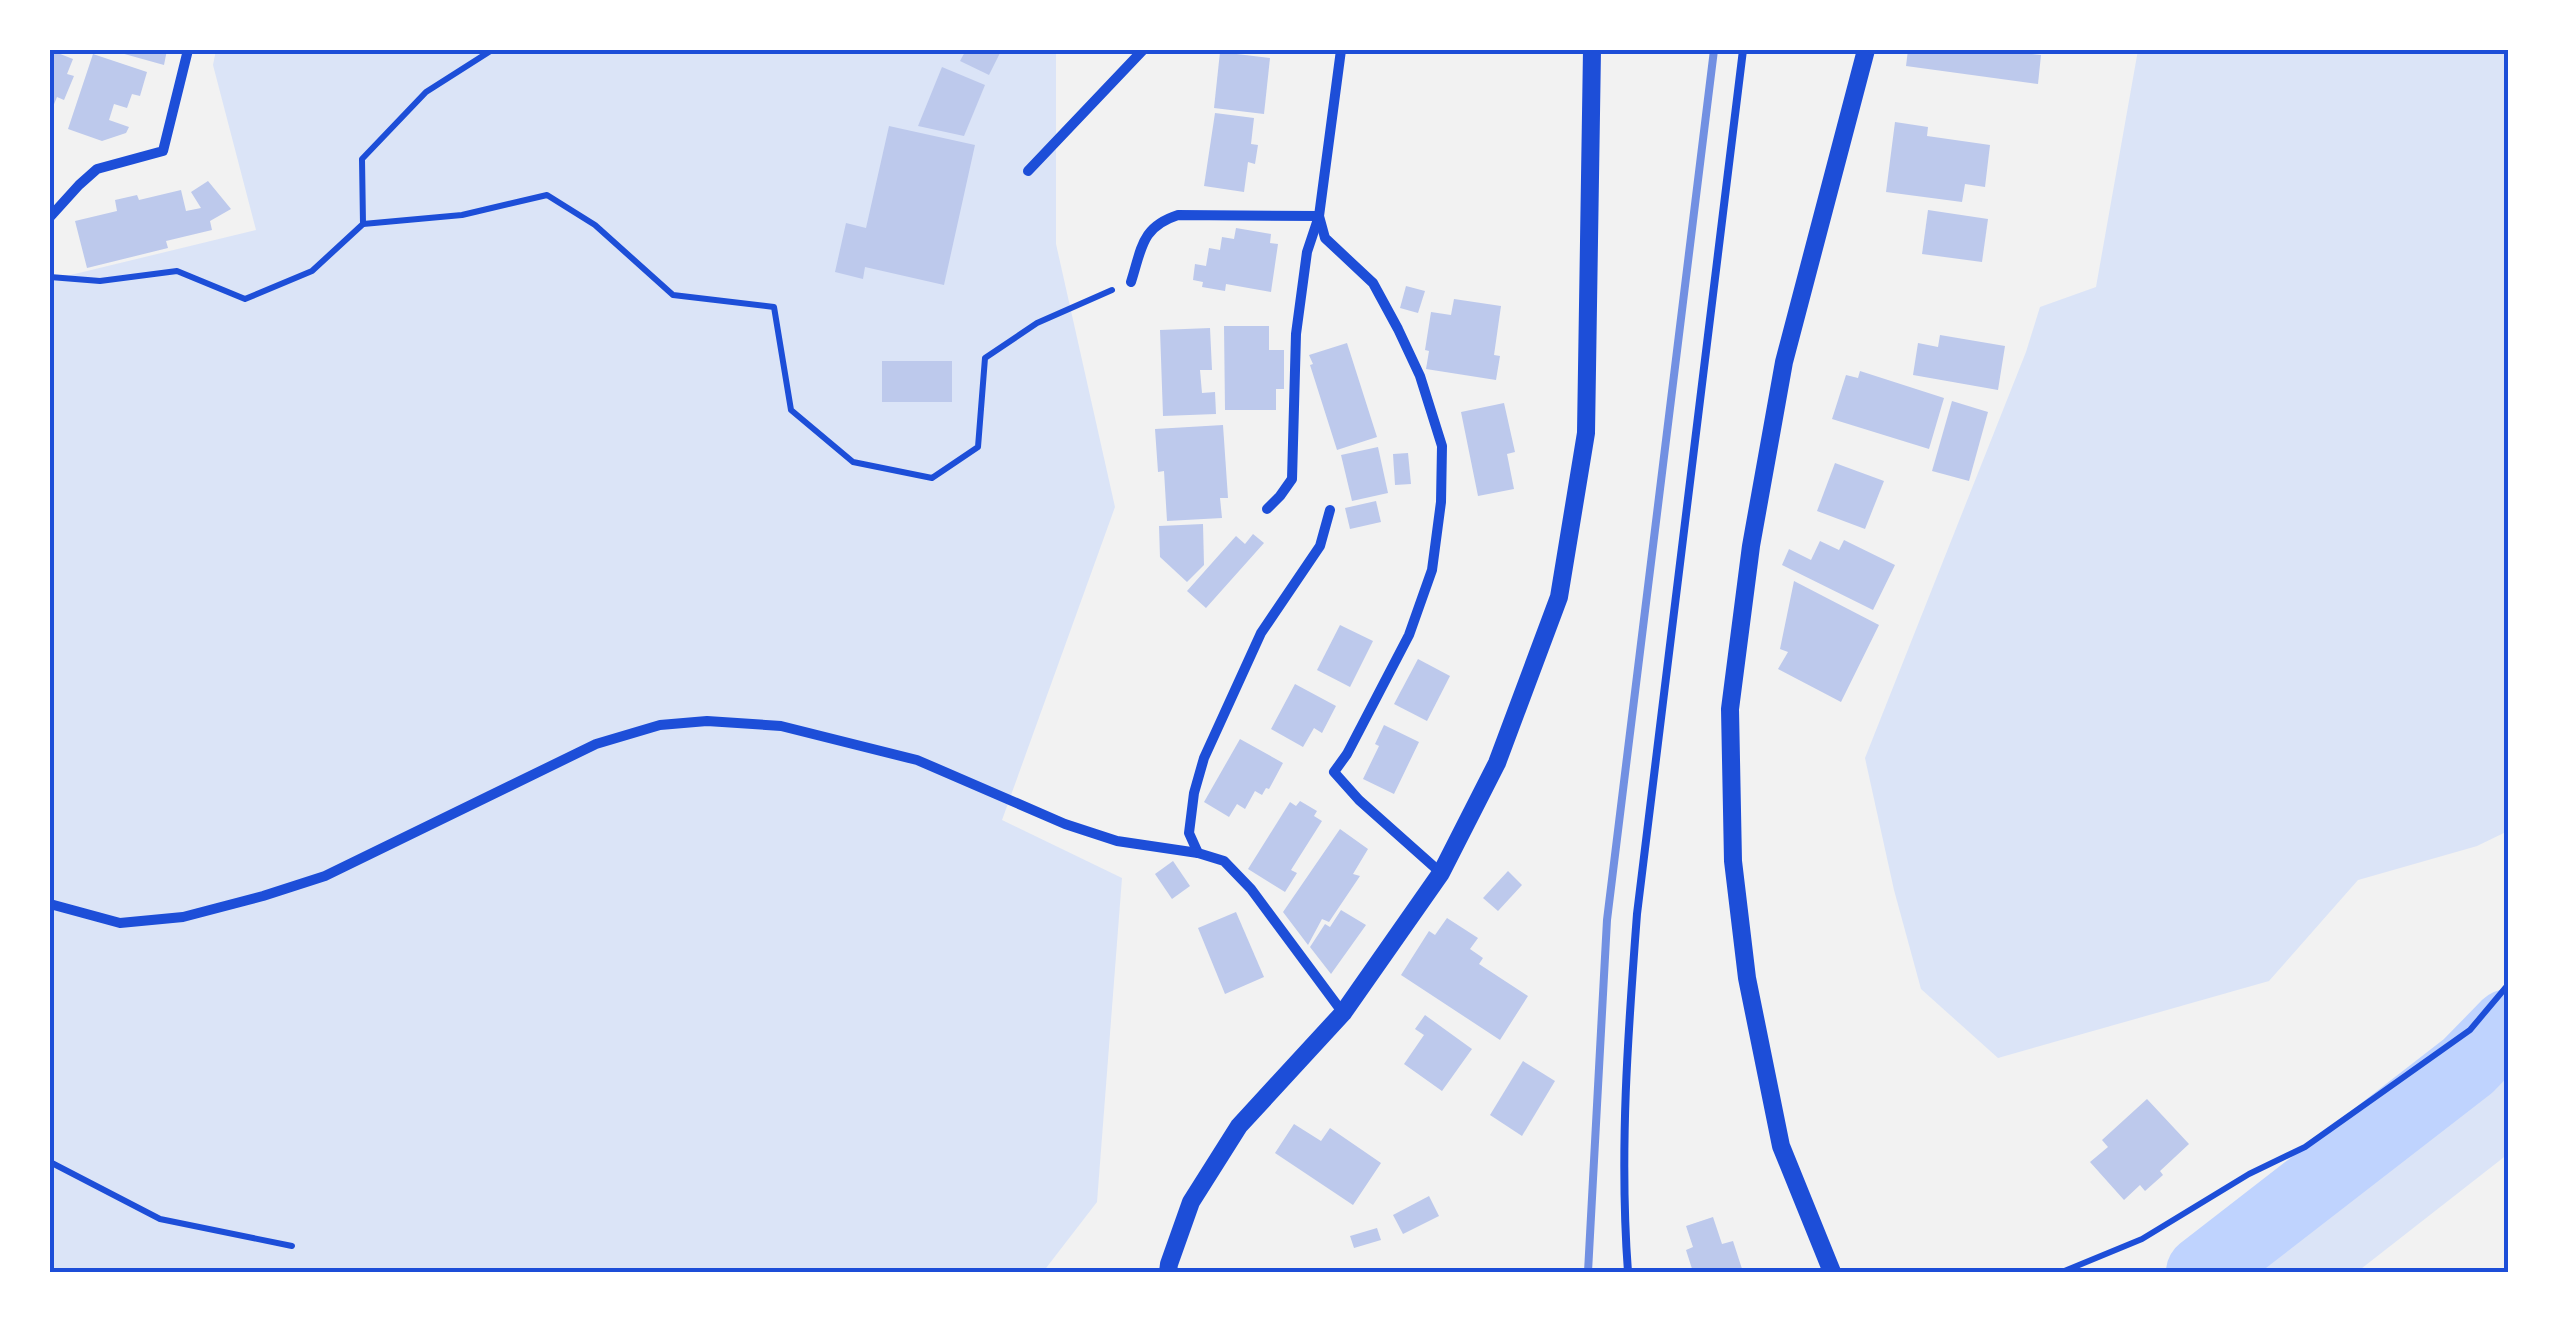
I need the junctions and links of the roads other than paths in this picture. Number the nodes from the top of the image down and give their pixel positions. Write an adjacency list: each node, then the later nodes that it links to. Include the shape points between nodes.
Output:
1 (188, 50): 9 (street, via 164,151 98,169)
2 (1143, 50): 7 (street)
3 (1341, 50): 8 (street)
4 (1592, 50): 14 (street, via 1586,433 1559,597 1497,763)
5 (1744, 50): 18 (lane, via 1636,914 1626,1134)
6 (1866, 50): 19 (street, via 1784,362 1730,709 1733,860 1747,978 1782,1146)
7 (1028, 171)
8 (1319, 216): 10 (street, via 1163,220 1149,230); 11 (street, via 1296,334 1292,479); 14 (street, via 1325,238 1373,283 1420,376 1442,446 1432,570 1409,634 1334,772)
9 (50, 217)
10 (1131, 282)
11 (1267, 510)
12 (1330, 510): 13 (street, via 1320,546 1260,633 1204,758 1189,834)
13 (1198, 852): 15 (street, via 1117,841 1065,824 917,760 781,726 707,721 596,744 325,876 262,896 183,917 120,922); 16 (street, via 1224,861 1251,889)
14 (1440, 873): 16 (street)
15 (50, 904)
16 (1344, 1013): 17 (street, via 1239,1126 1191,1202)
17 (1168, 1272)
18 (1628, 1272)
19 (1832, 1272)

